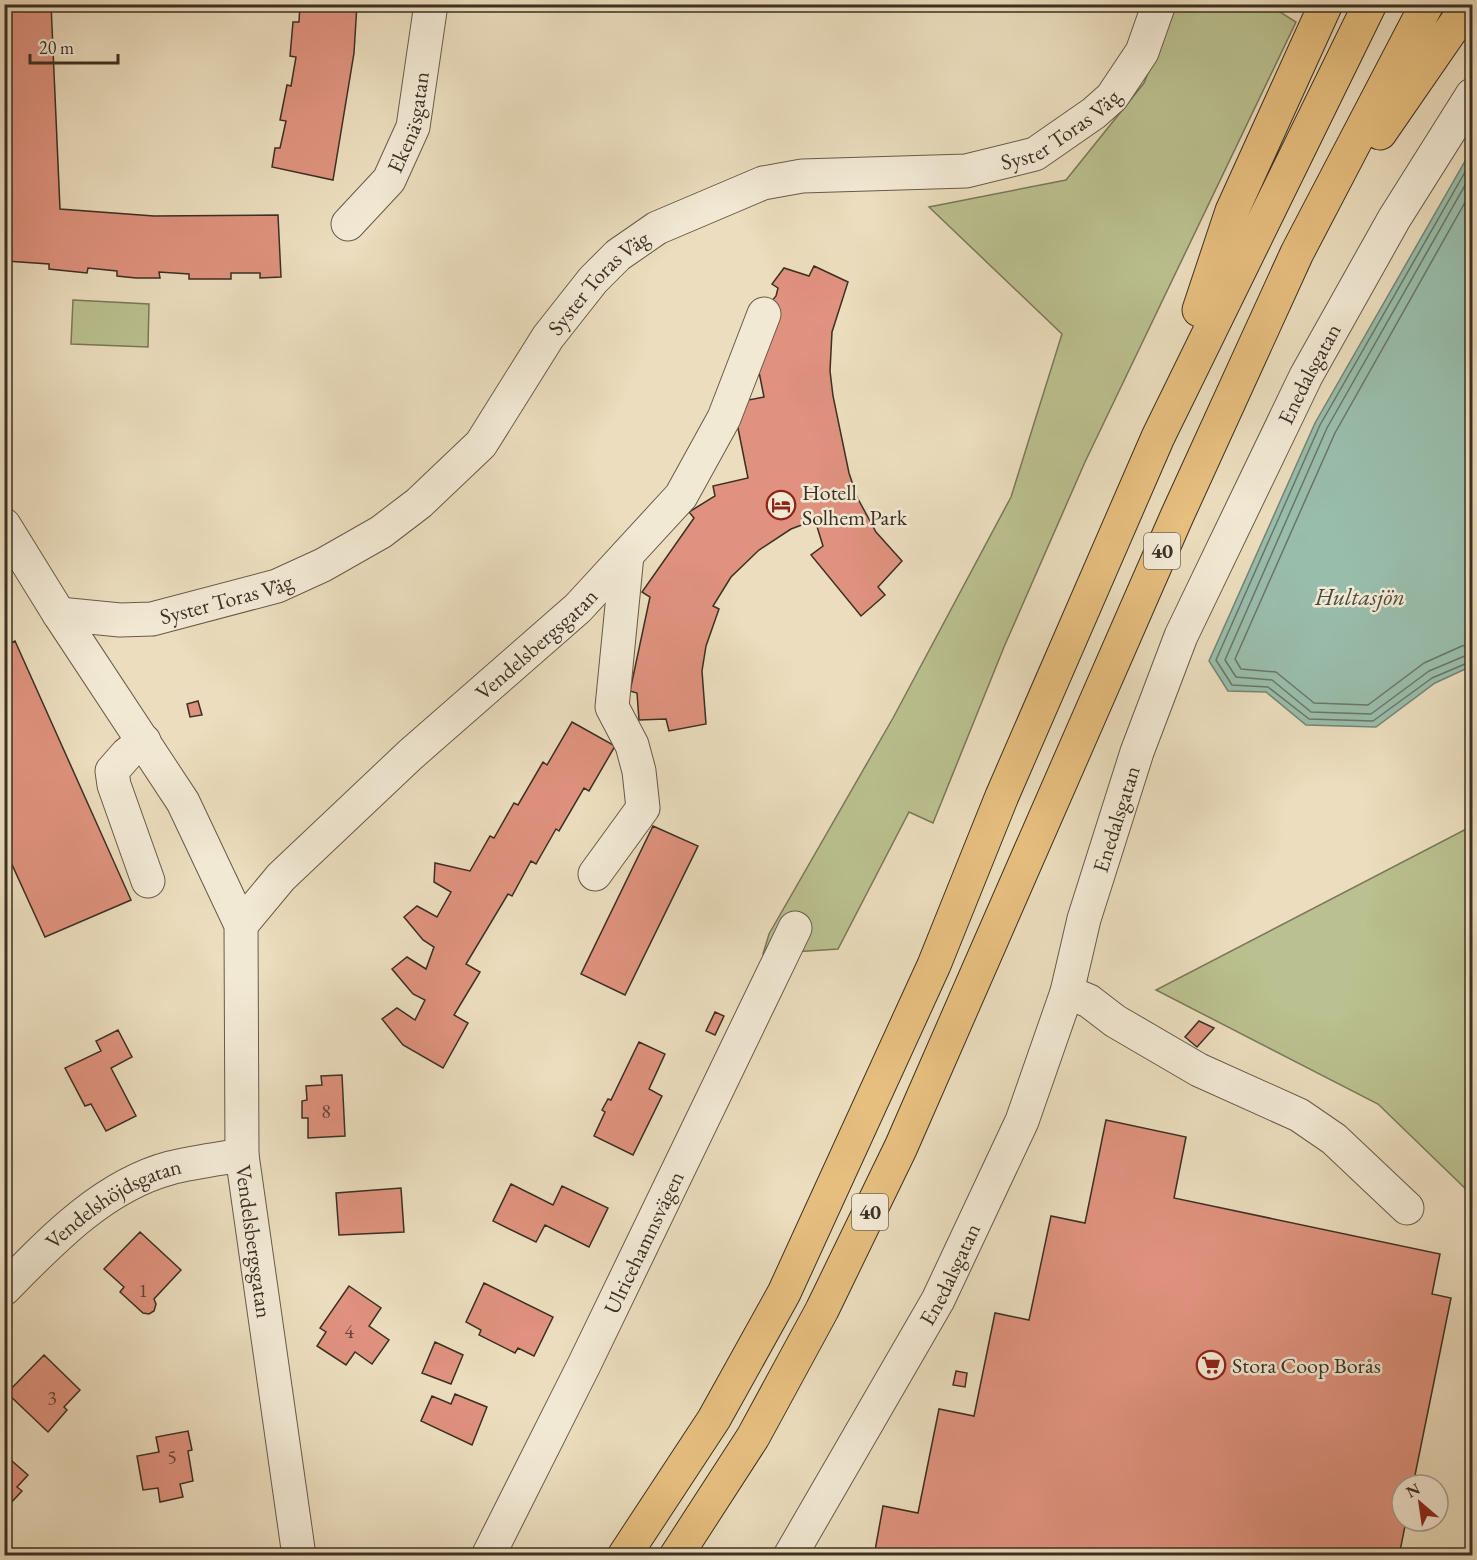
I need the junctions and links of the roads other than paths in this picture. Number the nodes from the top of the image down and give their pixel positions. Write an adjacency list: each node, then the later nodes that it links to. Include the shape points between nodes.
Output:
1 (431, 4): 8 (street, Ekenäsgatan, via 412,127 389,180)
2 (1159, 4): 14 (street, Syster Toras Väg, via 1142,52 1112,97 1035,154 966,171 802,177 763,183 657,228 618,255 593,280 548,337 481,444 419,503 381,532 323,565 277,586 152,619)
3 (1326, 4): 11 (highway, via 1232,211)
4 (1370, 4): 11 (highway, 40)
5 (1427, 4): 9 (highway, 40)
6 (1469, 4): 9 (highway)
7 (1473, 95): 20 (street, Enedalsgatan, via 1394,219 1306,376 1181,636 1133,763 1084,920)
8 (348, 224)
9 (1297, 253): 27 (highway, 40, via 1172,527 901,1147 822,1311 753,1437)
10 (764, 314): 13 (street, Vendelsbergsgatan, via 724,418 681,496)
11 (1158, 437): 26 (highway, 40, via 1002,796 934,965 784,1293 714,1419)
12 (4, 525): 14 (street, Vendelsbergsgatan)
13 (627, 555): 16 (street, via 612,707 632,745 643,808); 18 (street, Vendelsbergsgatan, via 578,608 410,755 290,869)
14 (59, 614): 15 (street, Vendelsbergsgatan)
15 (144, 741): 17 (street, via 112,771); 18 (street, Vendelsbergsgatan, via 183,802)
16 (595, 874)
17 (148, 881)
18 (241, 925): 21 (street, Vendelsbergsgatan)
19 (795, 928): 25 (street, Ulricehamnsvägen)
20 (1067, 992): 22 (street, via 1089,1001 1115,1021 1199,1070 1299,1115 1334,1139); 28 (street, Enedalsgatan, via 1022,1121 938,1300)
21 (242, 1155): 23 (street, Vendelshöjdsgatan, via 169,1168 125,1186 85,1212); 24 (street, Vendelsbergsgatan)
22 (1407, 1209)
23 (4, 1289)
24 (299, 1556)
25 (488, 1556)
26 (624, 1556)
27 (676, 1556)
28 (790, 1556)

